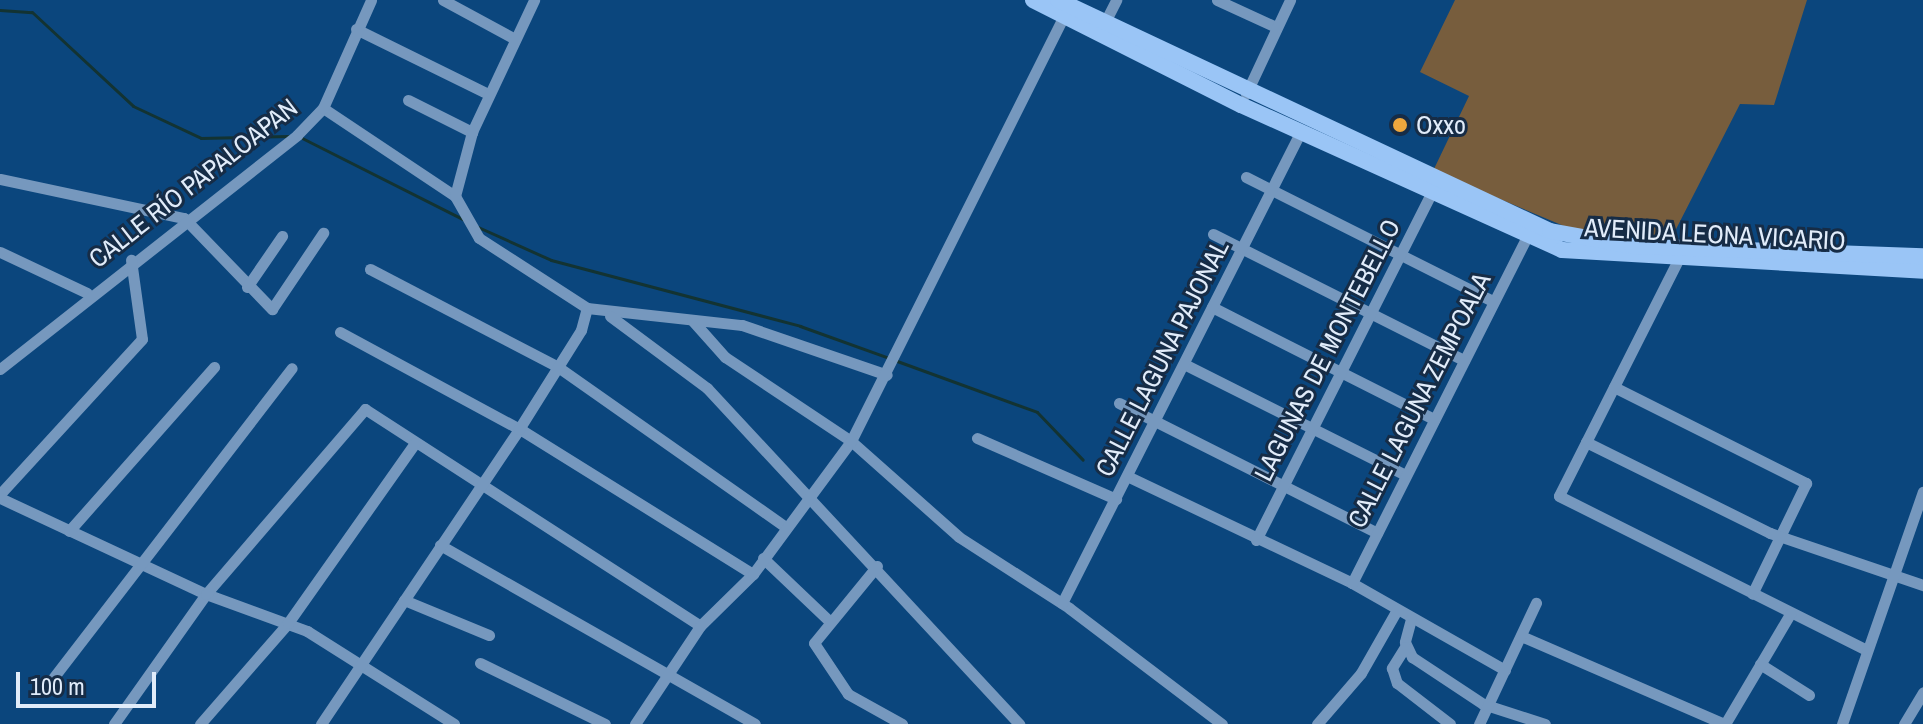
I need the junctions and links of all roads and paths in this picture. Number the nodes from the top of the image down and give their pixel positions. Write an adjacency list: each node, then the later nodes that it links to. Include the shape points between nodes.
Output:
1 (371, 0): 11 (street, CALLE RÍO PAPALOAPAN)
2 (443, 0): 12 (street)
3 (534, 0): 12 (street)
4 (1033, 0): 8 (street, AVENIDA LEONA VICARIO)
5 (1116, 0): 9 (street)
6 (1217, 0): 10 (street)
7 (1290, 0): 10 (street)
8 (1061, 8): 9 (street, AVENIDA LEONA VICARIO); 14 (street, AVENIDA LEONA VICARIO); 53 (street)
9 (1105, 22): 14 (street, AVENIDA LEONA VICARIO)
10 (1276, 27): 14 (street)
11 (356, 29): 13 (street); 16 (street, CALLE RÍO PAPALOAPAN)
12 (513, 38): 13 (street)
13 (488, 94): 18 (street)
14 (1244, 98): 17 (street, AVENIDA LEONA VICARIO); 21 (street, AVENIDA LEONA VICARIO)
15 (408, 100): 18 (street)
16 (323, 108): 23 (street); 24 (street, CALLE RÍO PAPALOAPAN)
17 (1301, 131): 21 (street, AVENIDA LEONA VICARIO); 22 (street, CALLE LAGUNA PAJONAL)
18 (472, 132): 23 (street)
19 (1246, 177): 22 (street)
20 (0, 179): 24 (street)
21 (1434, 187): 28 (street, AVENIDA LEONA VICARIO); 31 (street, LAGUNAS DE MONTEBELLO); 32 (street, AVENIDA LEONA VICARIO, via 1531,224 1600,242)
22 (1272, 190): 29 (street, CALLE LAGUNA PAJONAL); 31 (street)
23 (455, 196): 41 (street, via 479,238)
24 (184, 218): 33 (street, CALLE RÍO PAPALOAPAN); 37 (street)
25 (323, 233): 37 (street, via 272,309)
26 (1213, 234): 29 (street)
27 (282, 236): 37 (street)
28 (1526, 238): 34 (street, AVENIDA LEONA VICARIO, via 1586,255); 39 (street, CALLE LAGUNA ZEMPOALA)
29 (1242, 248): 40 (street, CALLE LAGUNA PAJONAL); 42 (street)
30 (0, 252): 38 (street)
31 (1401, 254): 39 (street); 42 (street, LAGUNAS DE MONTEBELLO)
32 (1923, 256)
33 (131, 260): 38 (street, CALLE RÍO PAPALOAPAN); 69 (street, via 142,339)
34 (1678, 260): 36 (street, AVENIDA LEONA VICARIO); 54 (street)
35 (370, 269): 49 (street)
36 (1923, 271)
37 (247, 287)
38 (87, 293): 51 (street, CALLE RÍO PAPALOAPAN)
39 (1493, 301): 46 (street, CALLE LAGUNA ZEMPOALA)
40 (1212, 307): 47 (street, CALLE LAGUNA PAJONAL); 52 (street)
41 (587, 308): 43 (street); 49 (street)
42 (1371, 313): 46 (street); 52 (street, LAGUNAS DE MONTEBELLO)
43 (608, 315): 44 (street); 70 (street, via 707,388)
44 (692, 320): 53 (street, via 742,325); 61 (street, via 725,357)
45 (340, 332): 59 (street)
46 (1464, 360): 56 (street, CALLE LAGUNA ZEMPOALA)
47 (1184, 364): 57 (street, CALLE LAGUNA PAJONAL); 58 (street)
48 (214, 367): 73 (street)
49 (558, 367): 59 (street); 72 (street)
50 (292, 368): 79 (street)
51 (0, 369)
52 (1341, 372): 56 (street); 58 (street, LAGUNAS DE MONTEBELLO)
53 (887, 375): 61 (street)
54 (1614, 387): 62 (street); 75 (street, via 1806,483)
55 (1119, 403): 57 (street)
56 (1434, 419): 64 (street, CALLE LAGUNA ZEMPOALA)
57 (1155, 421): 65 (street, CALLE LAGUNA PAJONAL); 66 (street)
58 (1313, 428): 64 (street); 66 (street, LAGUNAS DE MONTEBELLO)
59 (519, 429): 67 (street); 81 (street)
60 (977, 438): 71 (street)
61 (851, 441): 70 (street); 88 (street, via 959,537)
62 (1586, 442): 75 (street); 86 (street, via 1559,496)
63 (415, 443): 67 (street); 85 (street, via 371,409 362,411); 94 (street)
64 (1406, 475): 74 (street, CALLE LAGUNA ZEMPOALA)
65 (1127, 476): 71 (street, CALLE LAGUNA PAJONAL); 76 (street)
66 (1284, 486): 74 (street); 76 (street, LAGUNAS DE MONTEBELLO)
67 (477, 488): 77 (street); 95 (street)
68 (1923, 492): 82 (street)
69 (0, 496): 73 (street)
70 (813, 498): 72 (street); 80 (street)
71 (1116, 499): 88 (street, CALLE LAGUNA PAJONAL)
72 (786, 527): 78 (street)
73 (69, 531): 79 (street)
74 (1377, 533): 83 (street, CALLE LAGUNA ZEMPOALA)
75 (1782, 535): 82 (street); 86 (street)
76 (1256, 540): 83 (street)
77 (440, 545): 87 (street); 104 (street)
78 (763, 558): 81 (street); 93 (street)
79 (136, 563): 85 (street); 105 (street)
80 (877, 566): 93 (street); 117 (street)
81 (753, 574): 95 (street)
82 (1898, 574): 84 (street); 99 (street)
83 (1352, 583): 90 (street)
84 (1923, 585)
85 (206, 594): 94 (street); 109 (street)
86 (1752, 594): 91 (street)
87 (404, 600): 96 (street); 100 (street)
88 (1062, 603): 118 (street)
89 (1536, 603): 97 (street)
90 (1397, 610): 92 (street); 119 (street, via 1361,673)
91 (1790, 614): 99 (street); 102 (street)
92 (1411, 619): 98 (street); 103 (street)
93 (828, 620): 116 (street, via 814,643 818,656 848,694)
94 (288, 623): 100 (street); 110 (street)
95 (700, 626): 104 (street)
96 (489, 635)
97 (1521, 636): 103 (street); 123 (street)
98 (1405, 647): 108 (street); 120 (street, via 1392,668 1397,683)
99 (1867, 650): 124 (street)
100 (363, 661): 111 (street); 112 (street)
101 (480, 663): 113 (street)
102 (1760, 664): 107 (street); 123 (street)
103 (1505, 670): 108 (street)
104 (666, 678): 114 (street); 115 (street)
105 (50, 682)
106 (1923, 692): 125 (street)
107 (1809, 695)
108 (1491, 706): 121 (street); 122 (street)
109 (114, 724)
110 (200, 724)
111 (321, 724)
112 (454, 724)
113 (605, 724)
114 (635, 724)
115 (755, 724)
116 (902, 724)
117 (1019, 724)
118 (1222, 724)
119 (1317, 724)
120 (1450, 724)
121 (1479, 724)
122 (1545, 724)
123 (1725, 724)
124 (1842, 724)
125 (1904, 724)

